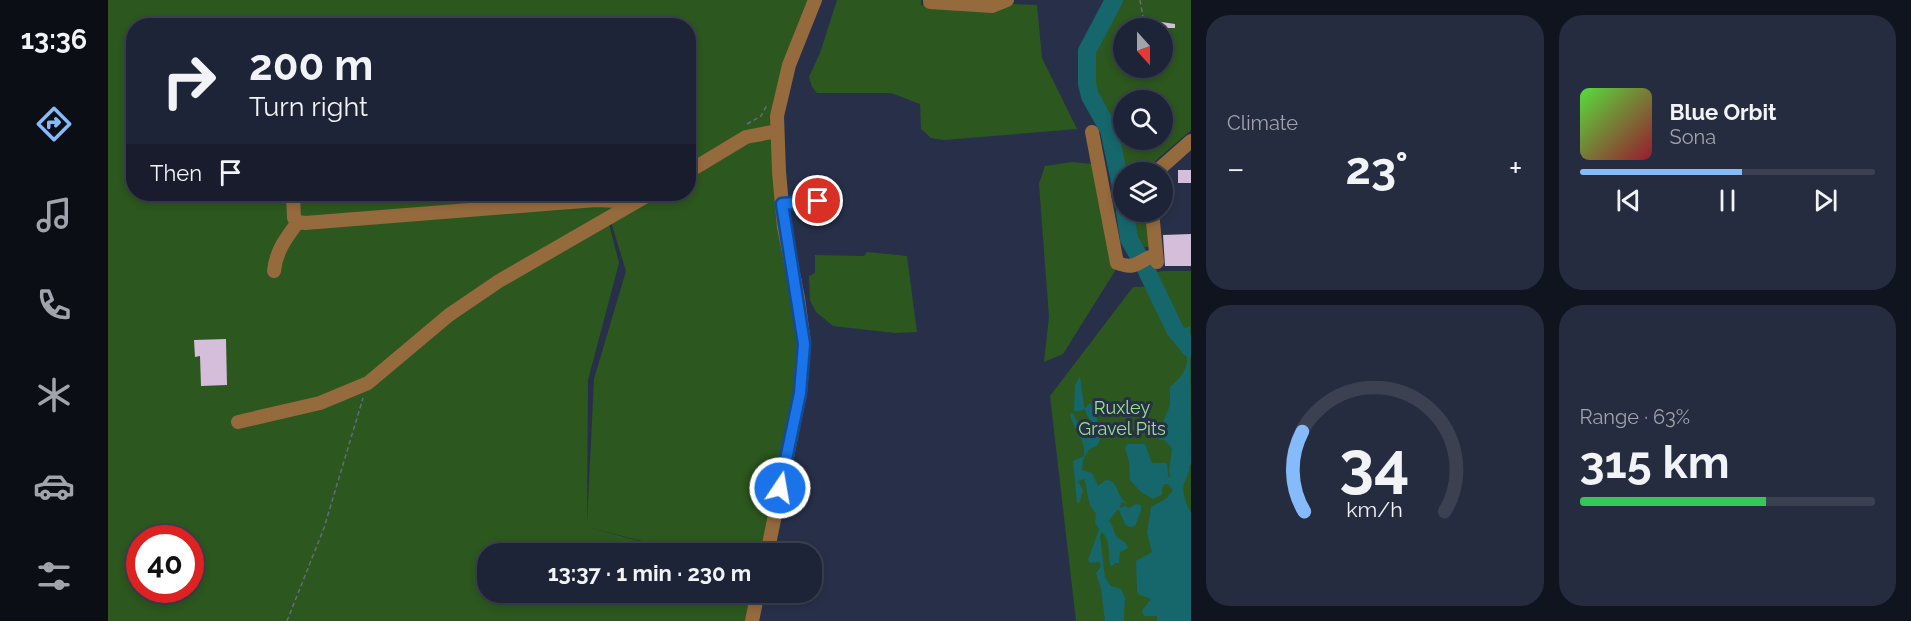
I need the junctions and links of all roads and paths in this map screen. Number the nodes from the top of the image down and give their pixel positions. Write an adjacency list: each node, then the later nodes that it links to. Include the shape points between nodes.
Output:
1 (815, 0): 8 (street, via 789,65)
2 (930, 0): 3 (street, via 992,6)
3 (1007, 0)
4 (1140, 0): 5 (path)
5 (1143, 18)
6 (770, 98): 7 (path, via 761,116)
7 (742, 127)
8 (777, 131): 12 (street, via 746,137); 18 (street)
9 (1092, 132): 21 (street, via 1117,263 1125,266 1150,260)
10 (1191, 141): 11 (street)
11 (1167, 162)
12 (696, 167)
13 (293, 201): 20 (street)
14 (583, 201): 20 (street)
15 (619, 201): 19 (street)
16 (637, 201): 19 (street)
17 (818, 201): 18 (street)
18 (782, 204): 25 (street, via 804,344 800,393)
19 (629, 205): 23 (street, via 457,309)
20 (298, 222): 22 (street, via 283,242)
21 (1152, 222)
22 (274, 272)
23 (368, 383): 24 (street, via 320,403); 27 (path, via 324,528)
24 (238, 422)
25 (768, 543)
26 (756, 603): 28 (street)
27 (287, 621)
28 (752, 621)

